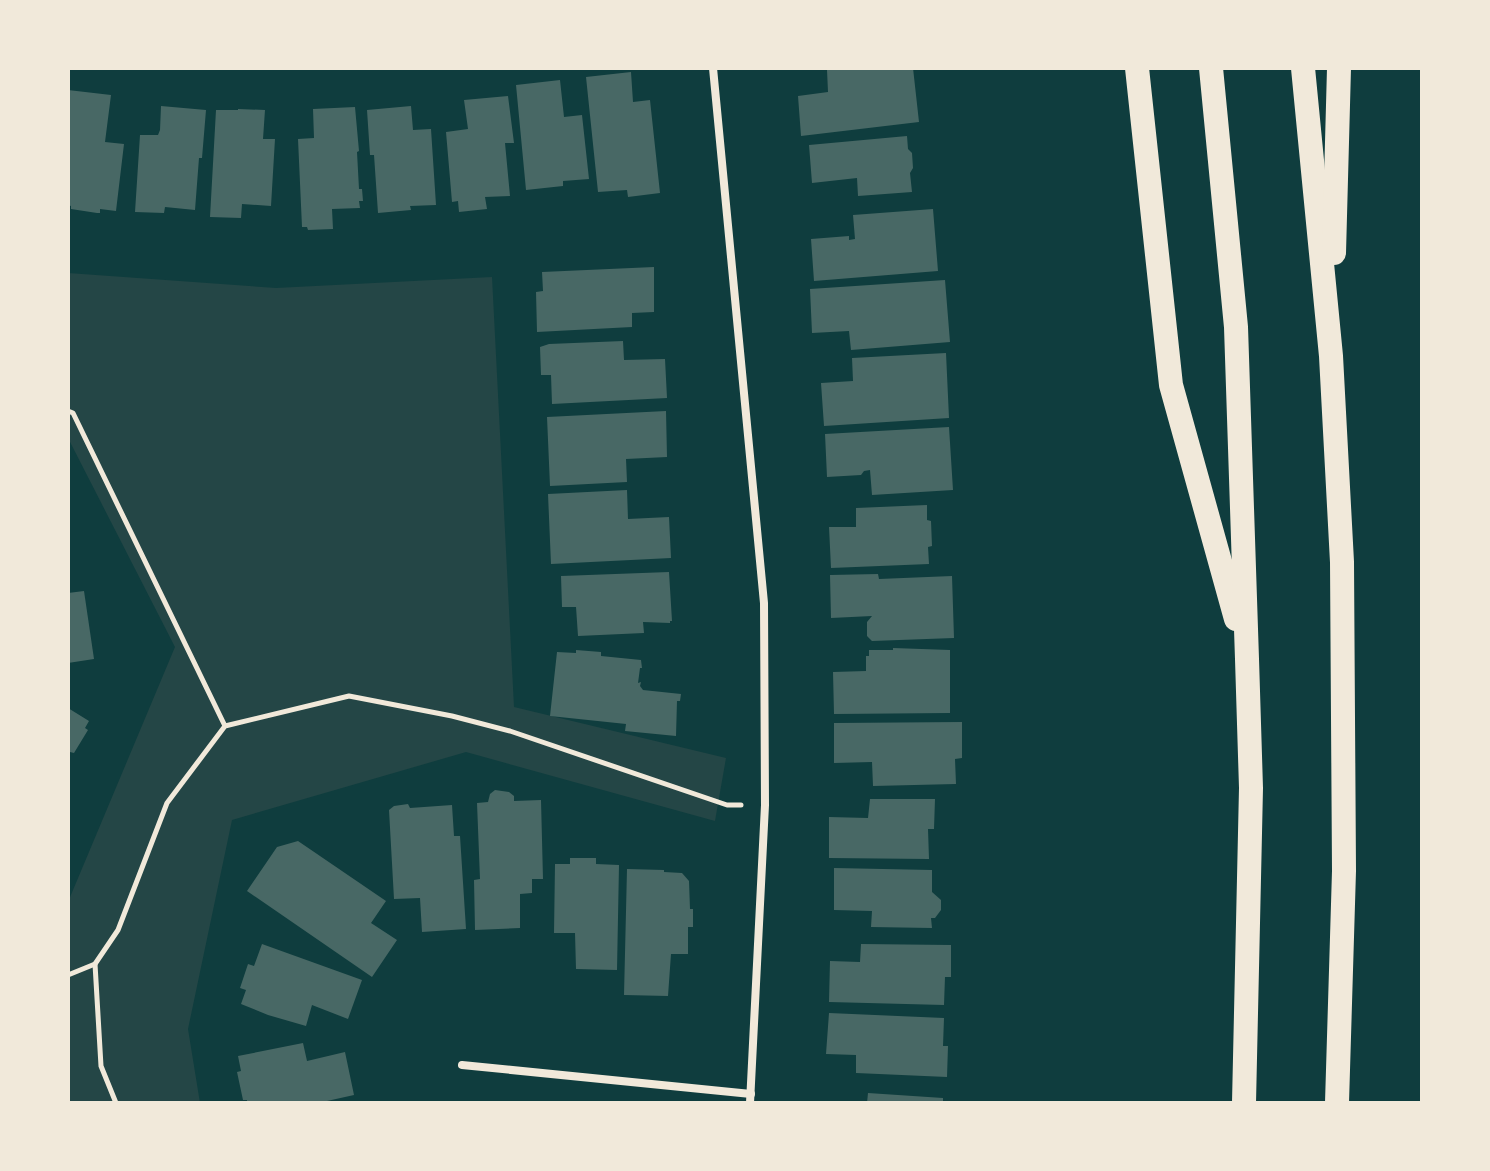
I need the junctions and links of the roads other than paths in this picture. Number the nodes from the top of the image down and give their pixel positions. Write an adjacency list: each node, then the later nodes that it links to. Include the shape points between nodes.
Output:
1 (713, 68): 9 (street, via 764,603 765,805)
2 (1137, 68): 7 (highway, via 1171,385)
3 (1211, 68): 7 (highway, via 1236,327)
4 (1303, 68): 6 (highway)
5 (1339, 68): 6 (highway)
6 (1331, 356): 11 (highway, via 1343,577 1344,871)
7 (1247, 659): 10 (highway, via 1251,788)
8 (462, 1065): 9 (street)
9 (751, 1098)
10 (1244, 1103)
11 (1337, 1103)

